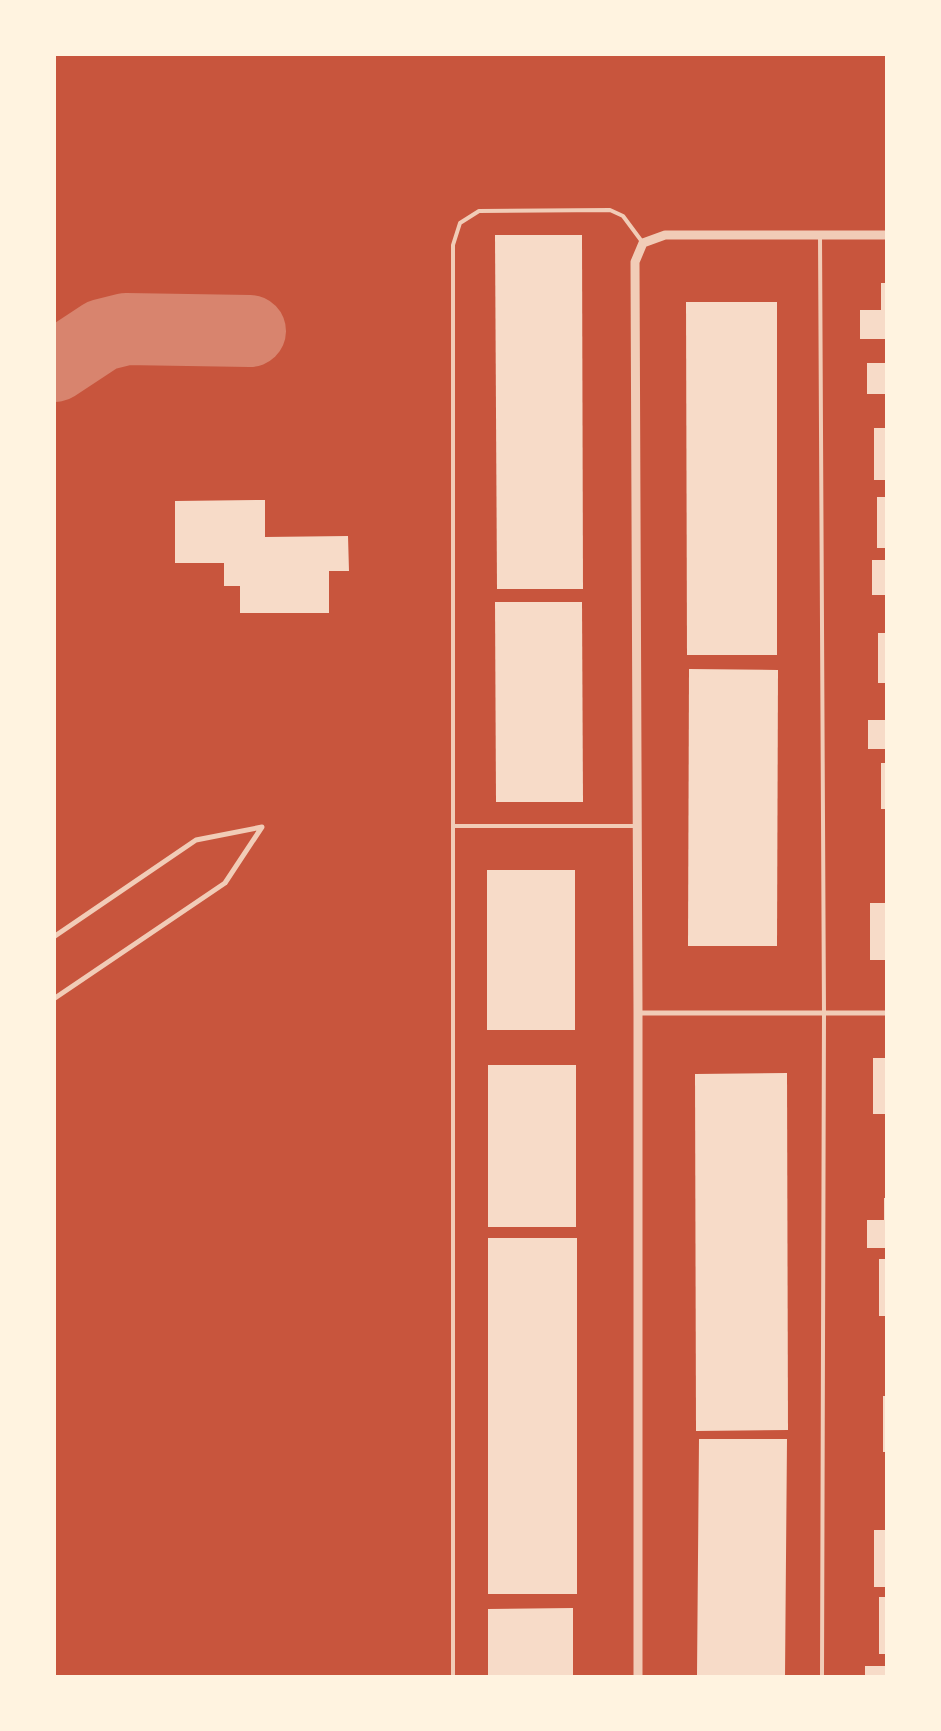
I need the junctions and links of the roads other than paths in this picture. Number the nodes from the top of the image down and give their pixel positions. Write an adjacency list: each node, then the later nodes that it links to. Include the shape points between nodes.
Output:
1 (820, 235): 2 (street); 3 (street, via 665,236); 9 (lane)
2 (886, 235)
3 (643, 243): 4 (lane, via 623,216 610,210 479,211 460,222 453,245); 5 (street, via 635,262)
4 (453, 826): 5 (lane); 11 (lane)
5 (637, 826): 8 (street)
6 (55, 936): 7 (street, via 196,840 262,827 226,883)
7 (55, 998)
8 (638, 1013): 9 (street); 12 (street)
9 (824, 1013): 10 (street); 13 (lane)
10 (886, 1013)
11 (453, 1676)
12 (638, 1676)
13 (822, 1676)

